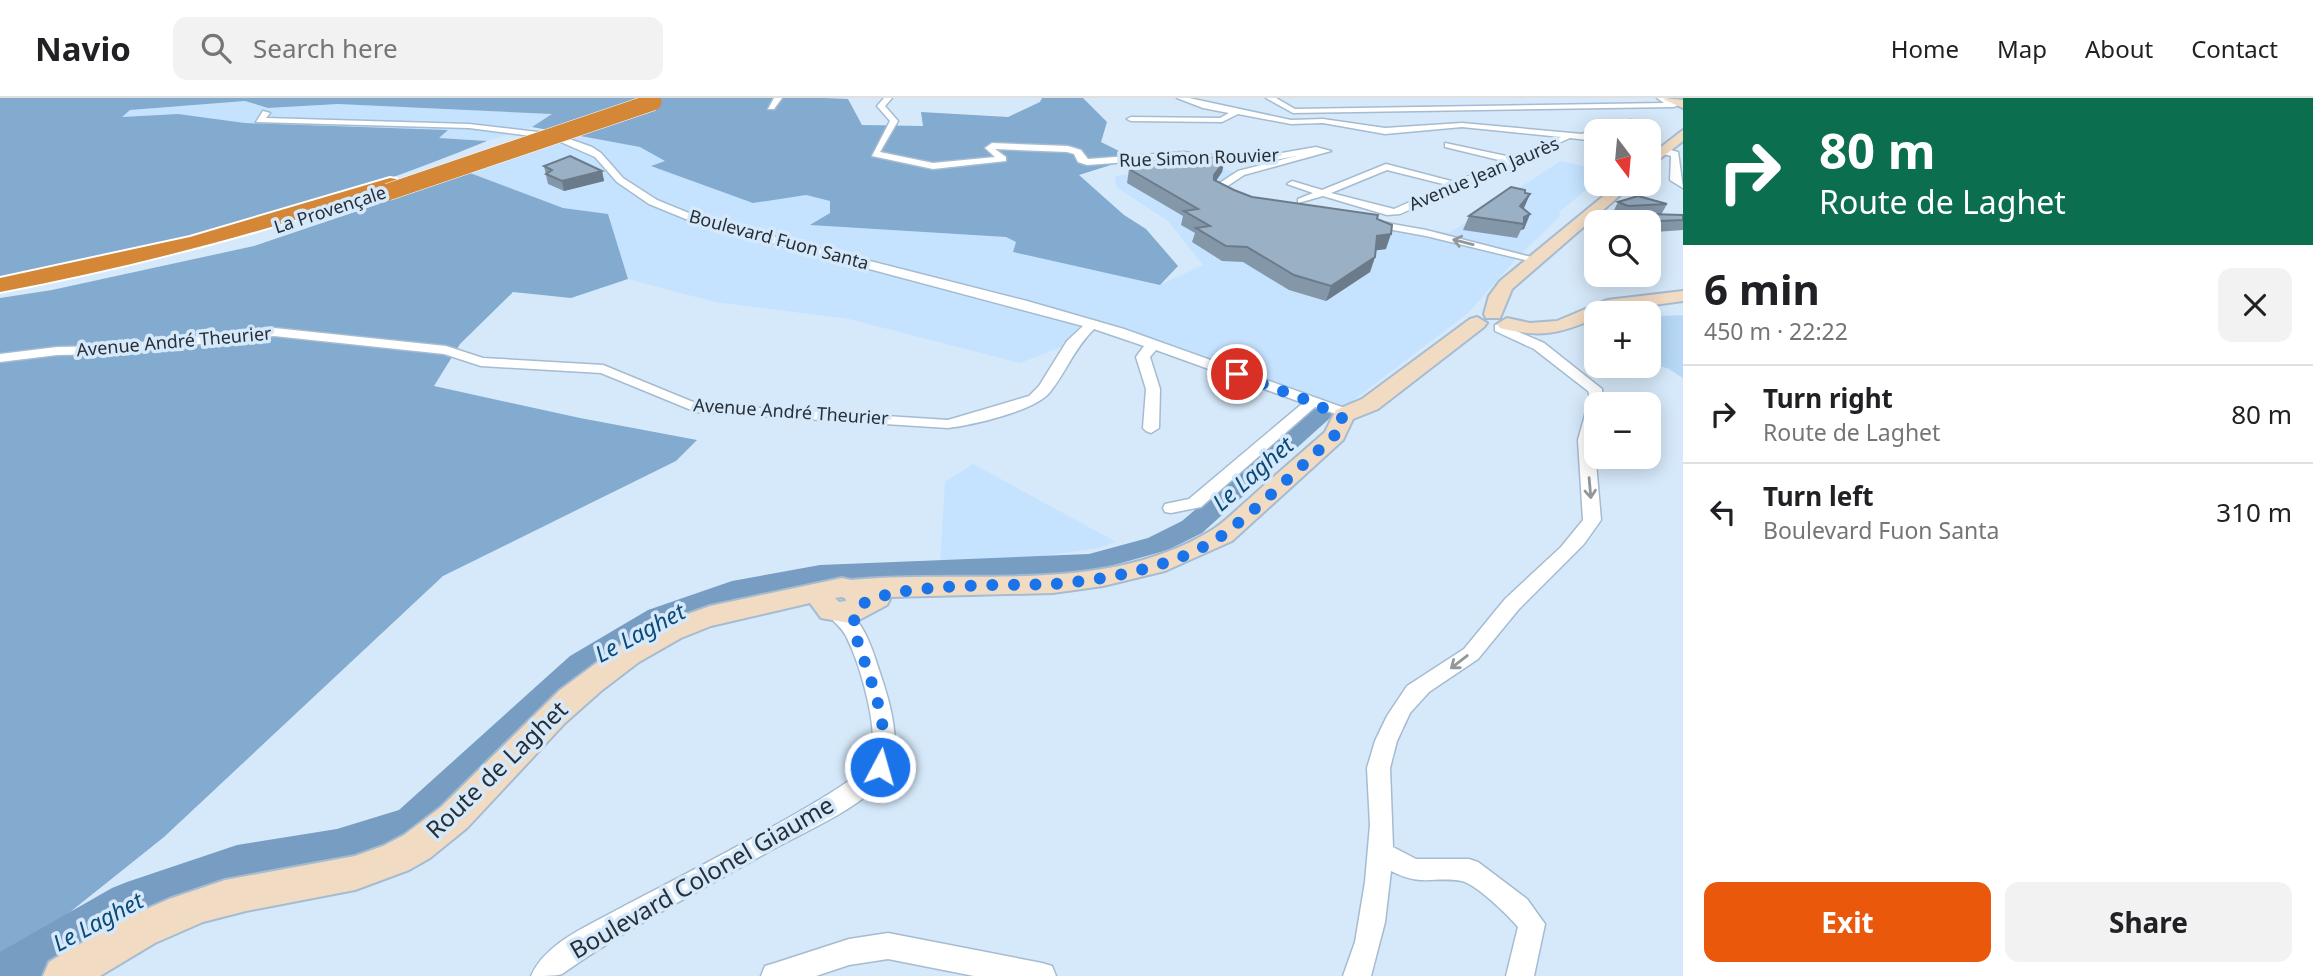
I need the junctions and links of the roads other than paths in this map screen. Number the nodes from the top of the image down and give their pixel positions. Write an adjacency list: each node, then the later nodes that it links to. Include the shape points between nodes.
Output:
1 (621, 98): 37 (highway, La Provençale)
2 (778, 98): 13 (street)
3 (888, 98): 41 (street, Rue Simon Rouvier, via 881,106 894,121 875,155 936,166 1001,160 1004,157 989,148 997,146 1068,149 1087,162 1184,155 1259,160 1326,151 1241,173 1218,188)
4 (1181, 98): 17 (street)
5 (1270, 98): 15 (street, via 1293,111)
6 (1390, 98): 15 (street)
7 (1467, 98): 14 (street)
8 (1661, 98): 16 (street, via 1674,105)
9 (1669, 98): 12 (main road)
10 (1675, 98): 12 (main road)
11 (653, 102): 37 (highway, La Provençale, bridge)
12 (1683, 102)
13 (772, 107)
14 (1487, 108): 15 (street); 16 (street)
15 (1410, 109)
16 (1501, 109): 21 (street)
17 (1238, 111): 19 (street); 22 (street, via 1222,120)
18 (1281, 111): 19 (street)
19 (1250, 112): 24 (street, via 1292,122 1323,121 1380,131 1455,125)
20 (266, 113): 51 (street, Boulevard Fuon Santa, via 259,120 469,126 555,136 598,155 614,175 653,202 697,220)
21 (1525, 118)
22 (1131, 119)
23 (1537, 123): 24 (street)
24 (1555, 134): 27 (street)
25 (1584, 134): 27 (street, Avenue Jean Jaurès)
26 (1683, 134): 31 (main road)
27 (1577, 136): 28 (street); 33 (street, Avenue Jean Jaurès)
28 (1584, 137)
29 (1448, 145): 33 (street)
30 (1661, 150): 31 (street)
31 (1665, 151): 32 (main road); 36 (street, via 1675,154 1675,180)
32 (1661, 154)
33 (1511, 160): 35 (street, Avenue Jean Jaurès)
34 (1292, 184): 38 (street)
35 (1457, 185): 38 (street, via 1386,167); 38 (street, Avenue Jean Jaurès, via 1396,212)
36 (1683, 185)
37 (389, 187): 47 (highway, La Provençale, via 220,237); 48 (highway, La Provençale, via 201,248)
38 (1323, 193): 40 (street)
39 (1612, 196): 42 (main road)
40 (1301, 201)
41 (1241, 203)
42 (1583, 220): 46 (main road)
43 (1683, 220): 44 (street)
44 (1661, 221)
45 (1358, 222): 46 (street, one-way to 45)
46 (1537, 260): 50 (main road, via 1501,291)
47 (0, 285)
48 (0, 291)
49 (1683, 296): 50 (street, via 1607,306 1560,327 1537,329)
50 (1494, 322): 55 (main road, Route de Laghet); 60 (street, one-way to 60, via 1547,351 1595,389 1586,440 1592,520 1463,660 1411,693 1381,753)
51 (1092, 324): 52 (street, Boulevard Fuon Santa); 53 (street, Avenue André Theurier, via 1072,344 1034,399 948,424 696,408 603,369 481,362 421,346 274,332)
52 (1155, 345): 54 (street, Boulevard Fuon Santa); 56 (street, via 1143,357 1153,389)
53 (0, 358)
54 (1312, 402): 55 (street, Boulevard Fuon Santa); 57 (street, via 1195,503)
55 (1352, 418): 59 (main road, Route de Laghet, via 1223,535 1176,558 1076,582 911,589)
56 (1152, 428)
57 (1171, 508)
58 (766, 604): 59 (street, Route de Laghet); 62 (main road, Route de Laghet, via 694,622 614,665 539,728 435,834 395,859 193,908 128,936)
59 (844, 606): 63 (street, Boulevard Colonel Giaume, via 883,727 880,767 837,802 594,936 555,962)
60 (1381, 853): 66 (street); 67 (street, via 1414,870 1469,870 1518,906 1532,924)
61 (964, 968): 64 (street, via 888,946 869,947); 65 (street)
62 (64, 976)
63 (545, 976)
64 (775, 976)
65 (1042, 976)
66 (1357, 976)
67 (1520, 976)

